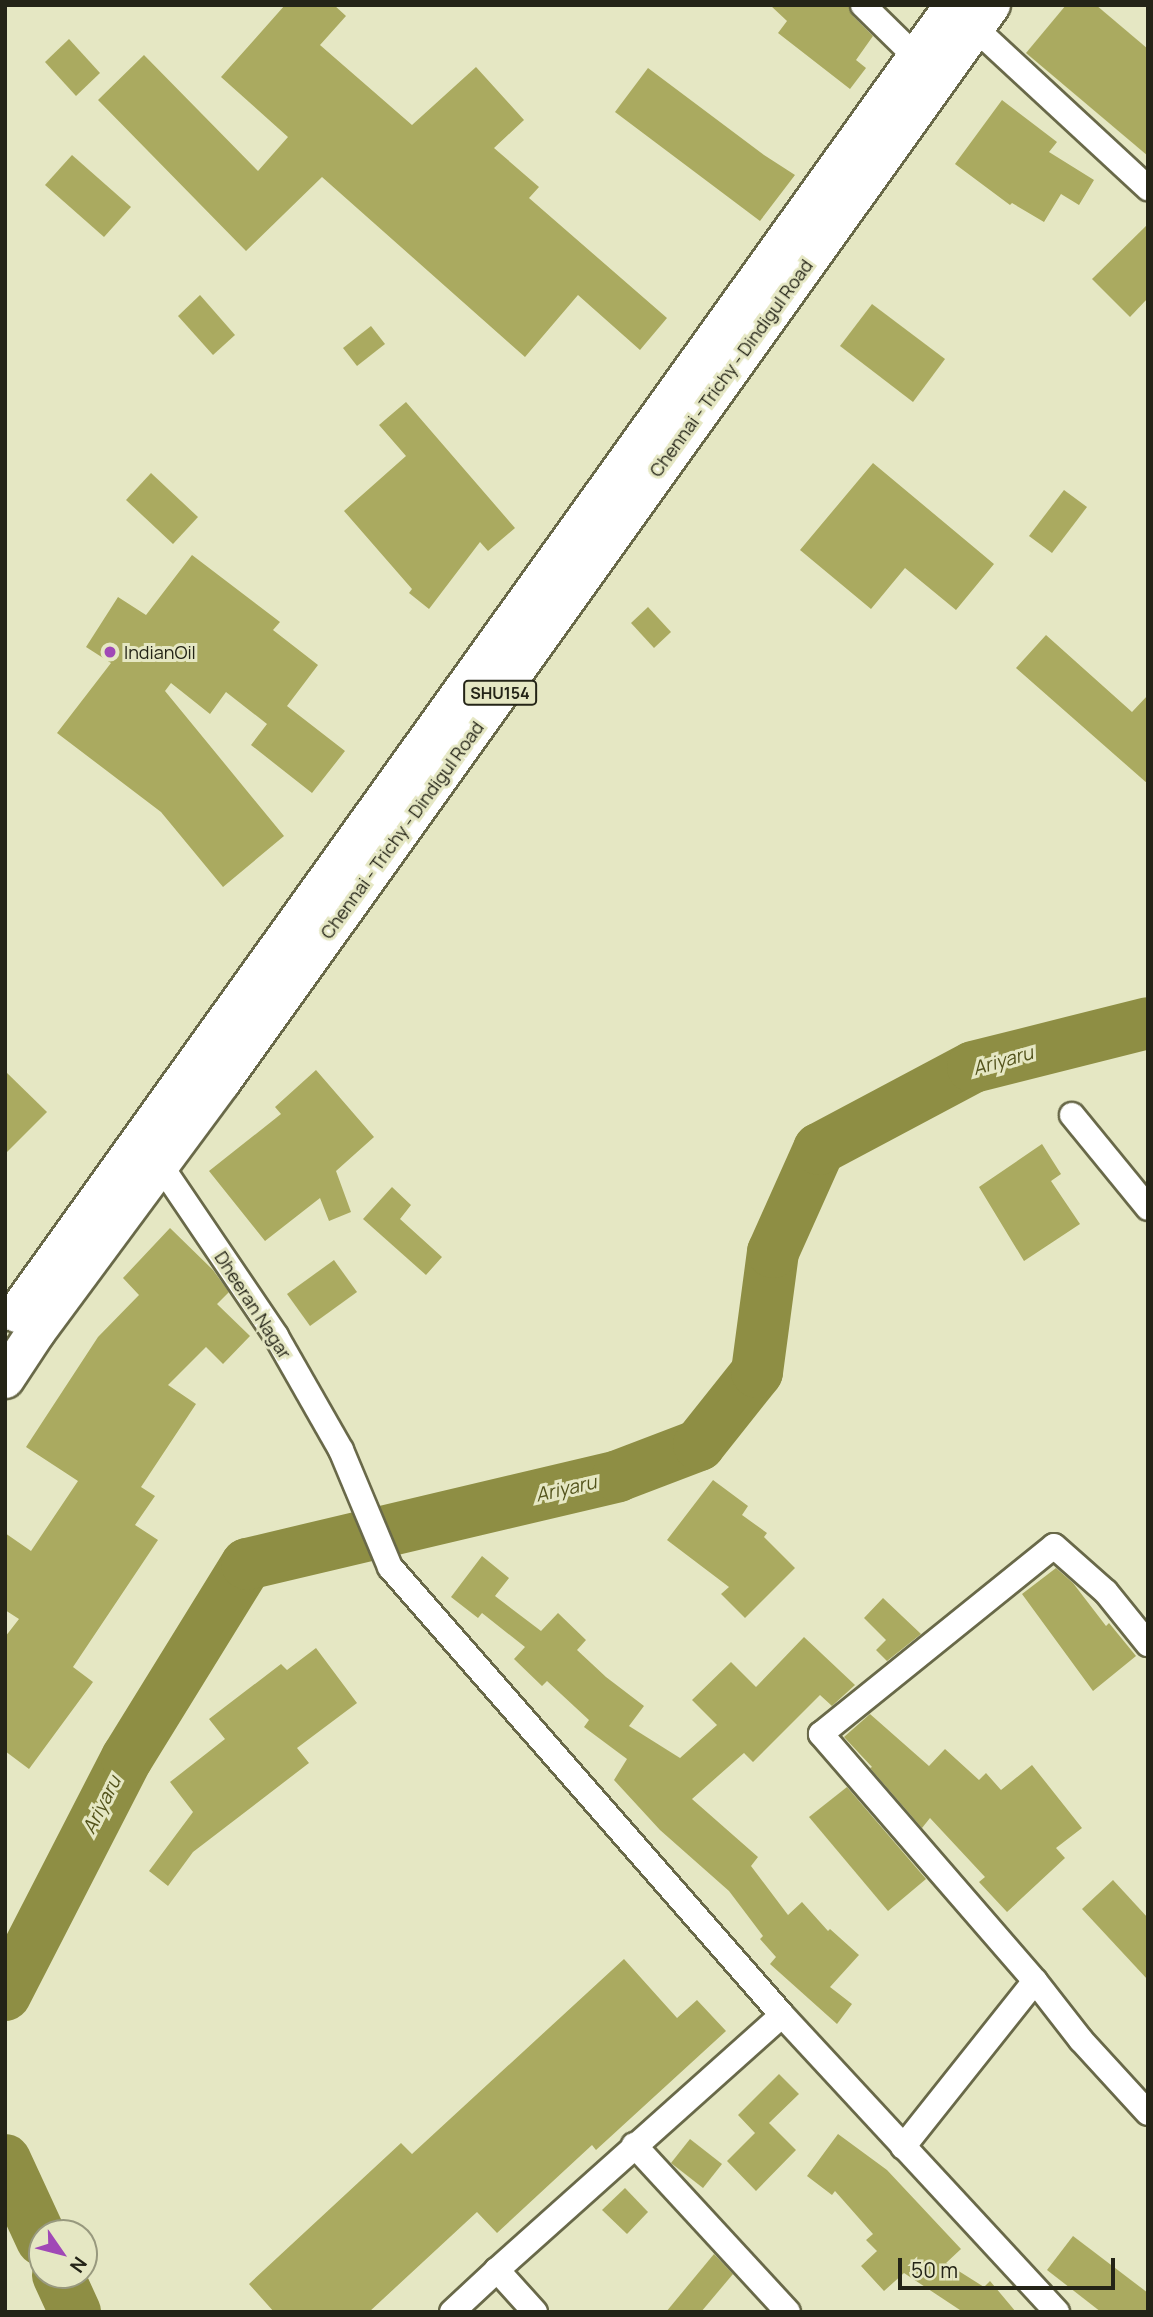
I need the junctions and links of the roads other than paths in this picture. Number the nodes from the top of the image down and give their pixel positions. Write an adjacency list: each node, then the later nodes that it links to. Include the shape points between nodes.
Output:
1 (863, 5): 3 (street)
2 (973, 13): 3 (highway, Chennai - Trichy - Dindigul Road); 4 (street); 6 (highway, Chennai - Trichy - Dindigul Road / SHU154, via 374,870)
3 (917, 58): 6 (highway, Chennai - Trichy - Dindigul Road)
4 (1148, 188)
5 (1072, 1115): 7 (street)
6 (148, 1154): 8 (highway, Chennai - Trichy - Dindigul Road); 9 (highway, Chennai - Trichy - Dindigul Road / SHU154); 12 (street, Dheeran Nagar, via 276,1336 341,1450 390,1567)
7 (1148, 1208)
8 (5, 1329)
9 (5, 1379)
10 (1148, 1644): 11 (street, via 1106,1592 1054,1546 821,1734)
11 (1035, 1981): 13 (street); 15 (street)
12 (782, 2015): 14 (street); 15 (street, Dheeran Nagar)
13 (1148, 2113)
14 (634, 2145): 16 (street); 19 (street)
15 (903, 2147): 20 (street, Dheeran Nagar)
16 (497, 2270): 17 (street); 18 (street)
17 (452, 2312)
18 (535, 2312)
19 (788, 2312)
20 (1057, 2312)

